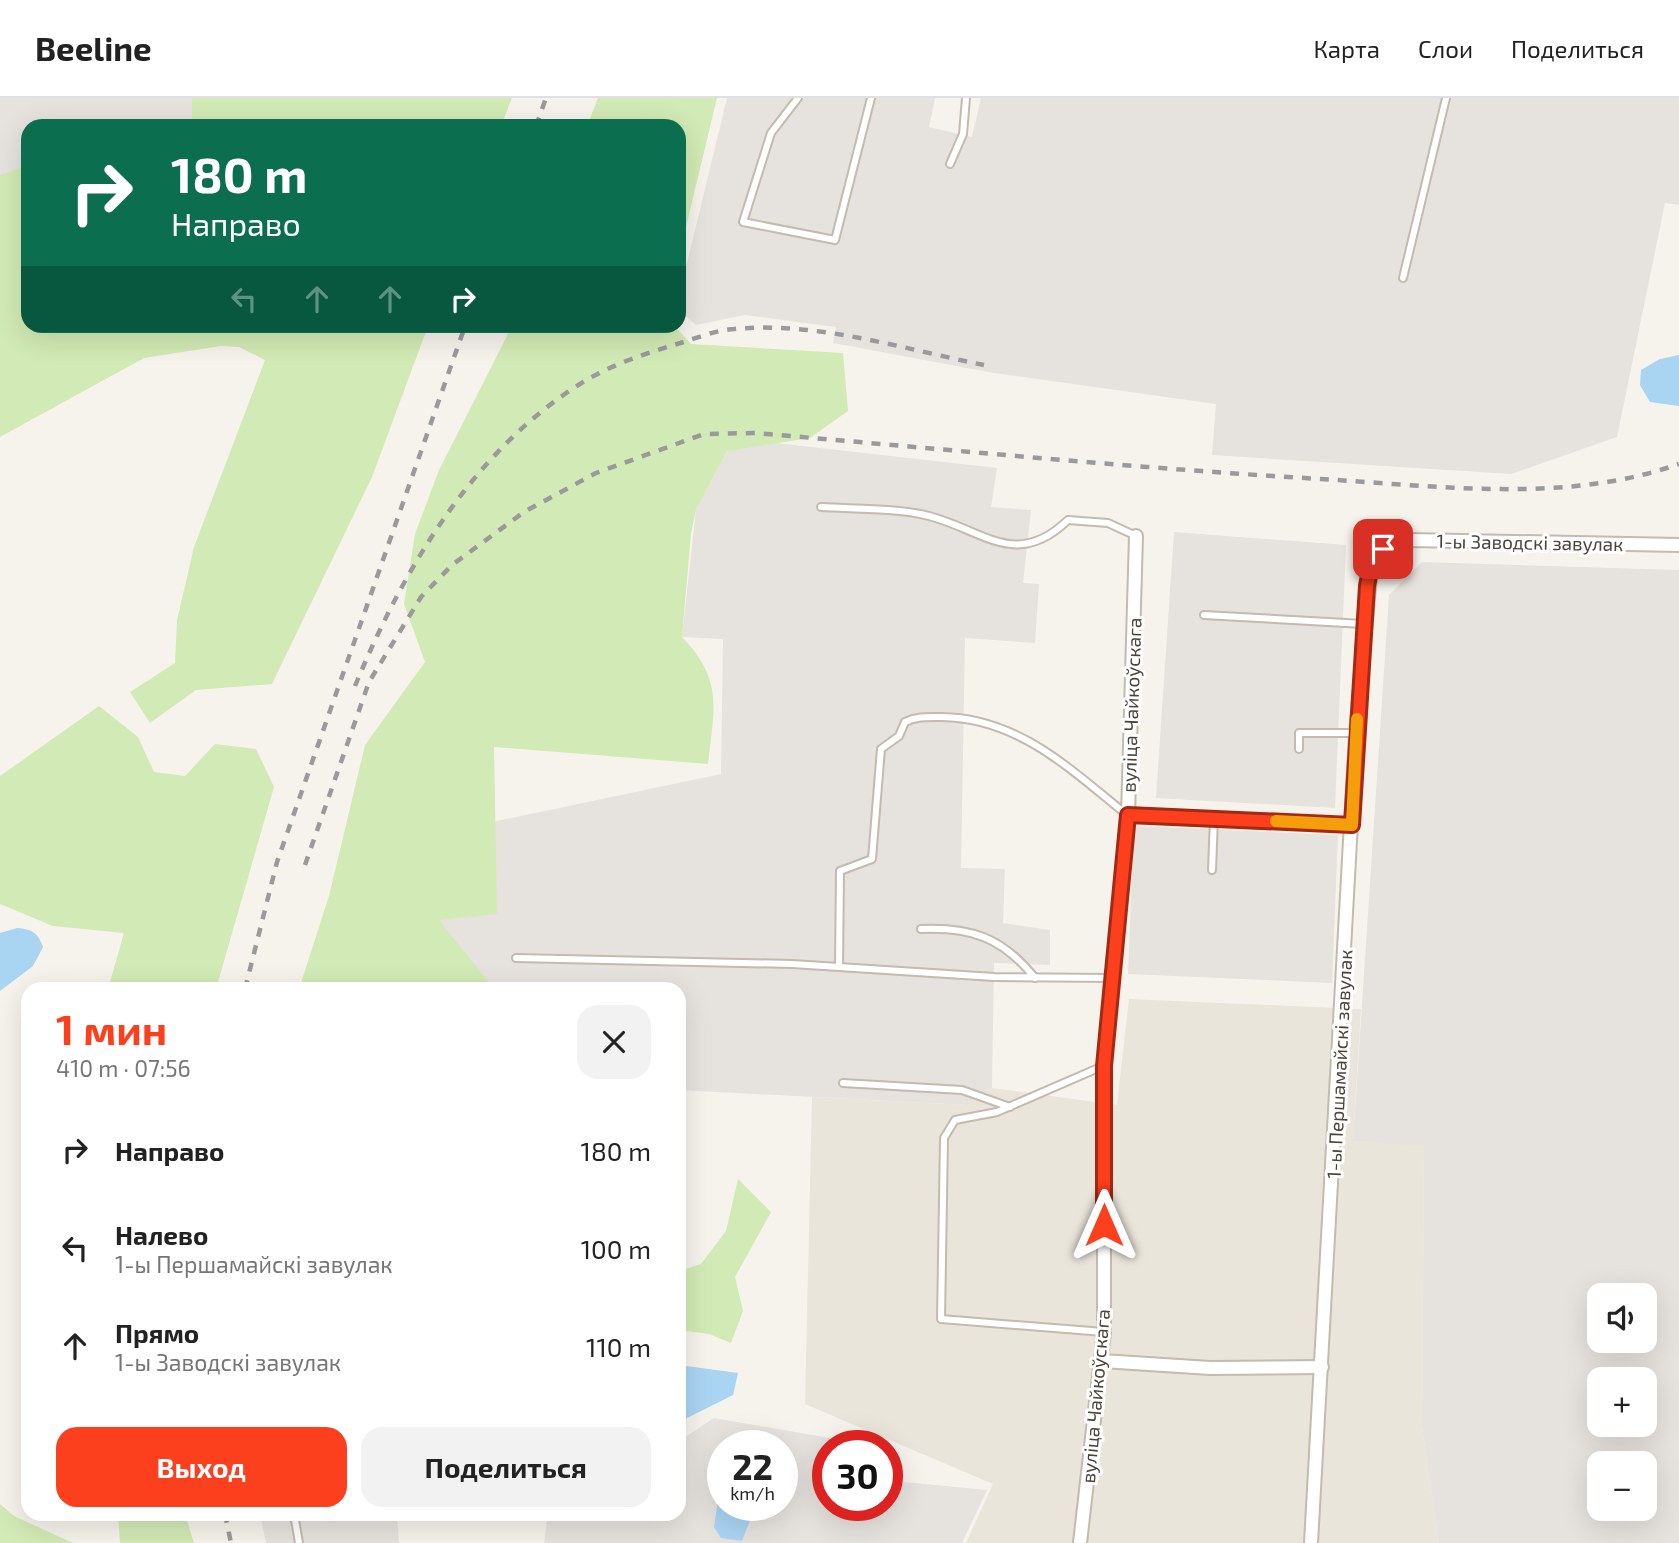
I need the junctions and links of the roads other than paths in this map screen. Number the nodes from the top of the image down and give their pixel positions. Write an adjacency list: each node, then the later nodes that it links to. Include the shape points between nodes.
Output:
1 (798, 98): 2 (lane, via 771,133 743,222 835,240)
2 (871, 98)
3 (966, 98): 5 (lane, via 963,134)
4 (1446, 98): 6 (lane)
5 (950, 164)
6 (1403, 278)
7 (821, 507): 8 (lane, via 929,516 986,540 1027,544 1049,538 1068,520 1108,523)
8 (1136, 536): 15 (street, вуліца Чайкоўскага)
9 (1679, 545): 10 (street, 1-ы Заводскі завулак, via 1410,540 1383,549 1371,565)
10 (1367, 586): 12 (street, 1-ы Першамайскі завулак)
11 (1204, 615): 12 (lane)
12 (1364, 624): 13 (street, 1-ы Першамайскі завулак)
13 (1356, 733): 14 (lane, via 1299,733); 17 (street, 1-ы Першамайскі завулак)
14 (1299, 749)
15 (1128, 815): 16 (street); 21 (lane, via 1019,733 964,717 916,717 905,722 899,736 881,749 872,859 840,871); 23 (street, вуліца Чайкоўскага)
16 (1214, 818): 17 (street); 18 (lane)
17 (1352, 825): 29 (street, 1-ы Першамайскі завулак)
18 (1212, 870)
19 (921, 929): 22 (lane, via 959,928 998,944 1025,964)
20 (516, 958): 21 (lane)
21 (839, 967): 22 (lane)
22 (1035, 978): 23 (lane)
23 (1113, 978): 24 (street, вуліца Чайкоўскага)
24 (1104, 1066): 26 (lane); 27 (street, вуліца Чайкоўскага)
25 (843, 1083): 26 (lane, via 962,1090)
26 (1010, 1107): 27 (lane, via 955,1120 944,1138 941,1319)
27 (1104, 1332): 28 (street, вуліца Чайкоўскага)
28 (1102, 1361): 29 (street, via 1210,1368); 32 (street, вуліца Чайкоўскага)
29 (1322, 1367): 33 (street, 1-ы Першамайскі завулак)
30 (295, 1521): 31 (lane)
31 (299, 1543)
32 (1080, 1543)
33 (1311, 1543)

